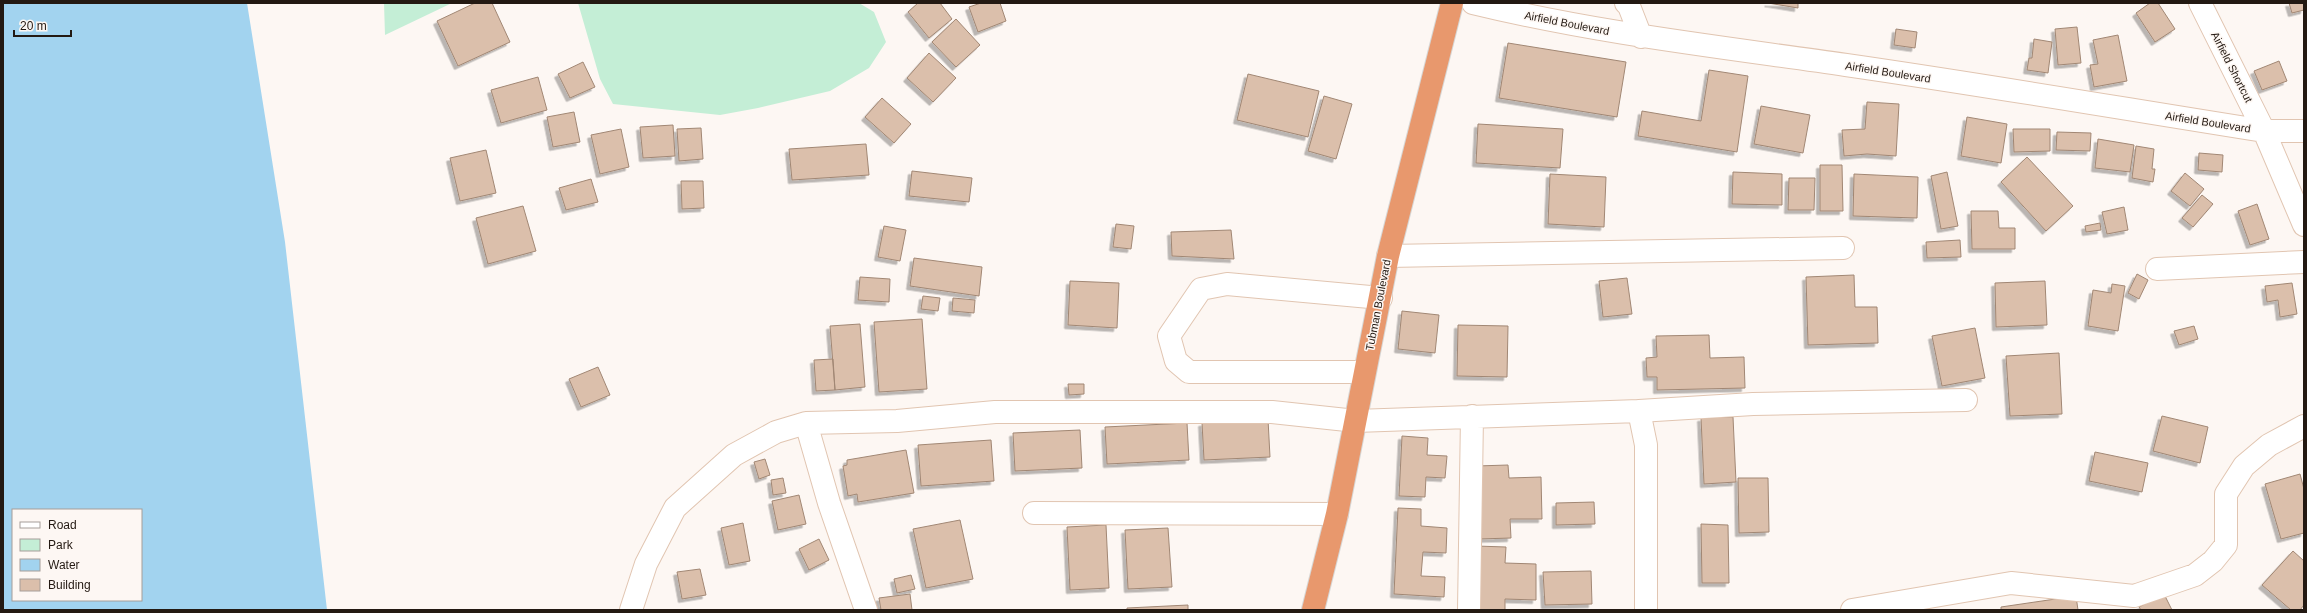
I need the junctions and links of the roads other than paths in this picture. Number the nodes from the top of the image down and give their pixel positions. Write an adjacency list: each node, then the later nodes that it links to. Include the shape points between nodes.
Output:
1 (1452, 3): 11 (highway, Tubman Boulevard)
2 (1473, 3): 5 (street, Airfield Boulevard)
3 (1626, 3): 6 (street)
4 (2200, 3): 7 (street, Airfield Shortcut)
5 (1540, 11): 6 (street, Airfield Boulevard)
6 (1641, 37): 7 (street, Airfield Boulevard, via 1848,65)
7 (2264, 131): 8 (street, Airfield Boulevard); 9 (street, Airfield Shortcut)
8 (2304, 131)
9 (2304, 225)
10 (1843, 248): 11 (street)
11 (1388, 256): 14 (highway, Tubman Boulevard)
12 (2304, 262): 13 (street)
13 (2157, 269)
14 (1381, 298): 15 (highway, Tubman Boulevard); 15 (street, via 1220,286 1201,289 1169,336 1176,361 1189,372)
15 (1364, 372): 19 (highway, Tubman Boulevard)
16 (1966, 400): 17 (street, via 1753,404)
17 (1639, 411): 18 (street); 28 (street, via 1646,445)
18 (1472, 416): 19 (street); 27 (street)
19 (1356, 421): 20 (street, via 1272,412 995,412 896,420); 23 (highway, Tubman Boulevard)
20 (806, 423): 24 (street, via 776,432 734,455 675,508 646,564); 25 (street, via 829,503)
21 (2304, 426): 29 (street, via 2269,445 2244,466 2226,494 2226,545 2213,561 2195,575 2134,596 2011,583)
22 (1034, 512): 23 (street)
23 (1337, 514): 26 (highway, Tubman Boulevard)
24 (631, 610)
25 (866, 610)
26 (1313, 610)
27 (1469, 610)
28 (1646, 610)
29 (1852, 610)

